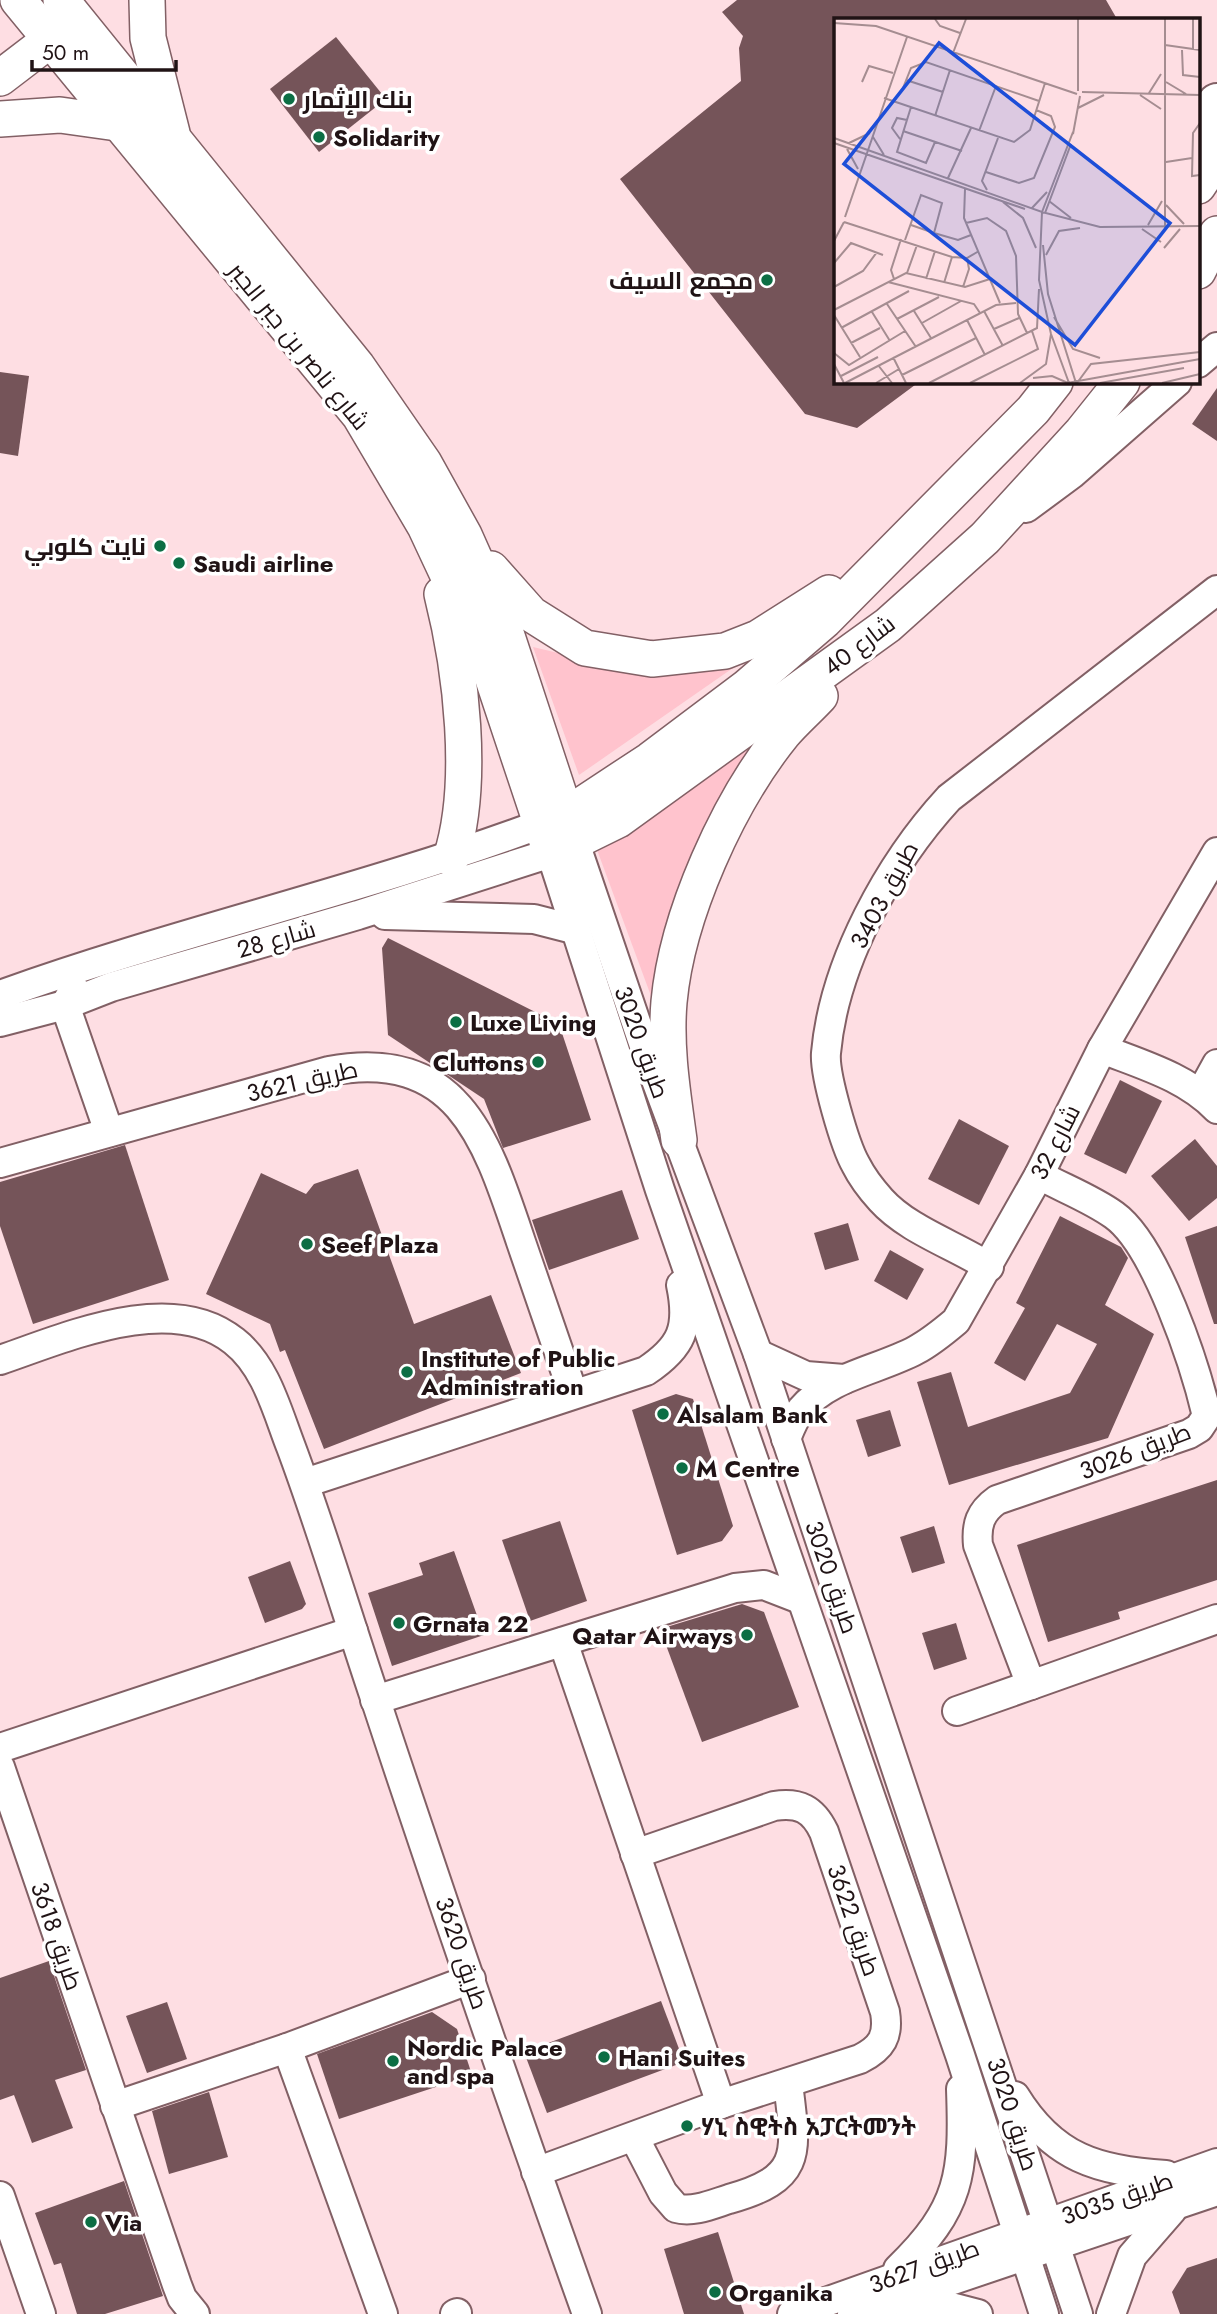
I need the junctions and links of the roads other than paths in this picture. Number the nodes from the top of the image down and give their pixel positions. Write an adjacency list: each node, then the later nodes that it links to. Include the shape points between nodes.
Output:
1 (147, 0): 9 (main road, via 148,38)
2 (50, 14): 3 (main road); 4 (main road); 7 (main road, شارع ناصر بن جبر الجبر); 9 (main road, شارع ناصر بن جبر الجبر)
3 (0, 48)
4 (0, 78)
5 (1217, 103): 8 (highway)
6 (0, 119): 7 (main road, via 60,115)
7 (117, 123): 21 (main road, شارع ناصر بن جبر الجبر, via 360,416)
8 (1200, 141)
9 (175, 144): 22 (main road, شارع ناصر بن جبر الجبر, via 357,366 424,463)
10 (1217, 157): 11 (main road)
11 (1200, 183)
12 (1217, 234): 14 (main road)
13 (1217, 263): 15 (main road)
14 (1200, 267)
15 (1200, 284)
16 (1217, 347): 17 (street)
17 (1200, 361)
18 (1054, 383): 24 (main road, شارع 40)
19 (1121, 383): 23 (main road, شارع 40)
20 (1176, 383): 23 (street, via 1072,474)
21 (425, 526): 27 (main road, شارع ناصر بن جبر الجبر, via 484,652); 29 (main road, via 449,621 462,733 461,828)
22 (464, 535): 24 (main road, via 531,614 585,648 652,659 725,651 758,638); 27 (main road, شارع ناصر بن جبر الجبر, via 501,618)
23 (985, 538): 26 (main road, شارع 40)
24 (897, 550): 27 (main road, شارع 40, via 747,687)
25 (1217, 590): 46 (street, طريق 3403, via 949,798 895,866 842,978 825,1056 855,1165 882,1201)
26 (888, 625): 27 (main road, شارع 40, via 618,820); 42 (main road, via 783,735 725,829 702,879 679,938 669,1003 669,1063)
27 (559, 834): 29 (street, شارع 28); 30 (street, شارع 28); 31 (street, طريق 3020); 42 (street, طريق 3020, via 615,966)
28 (1217, 852): 37 (street, شارع 32)
29 (451, 858): 32 (street, شارع 28)
30 (358, 915): 31 (street, via 534,919); 33 (street, شارع 28)
31 (573, 929): 45 (street, طريق 3020)
32 (98, 960): 34 (street, شارع 28); 35 (street)
33 (111, 987): 35 (street, شارع 28); 38 (street, via 89,1017)
34 (0, 995)
35 (65, 1005): 36 (street, شارع 28); 38 (street)
36 (0, 1022)
37 (1102, 1049): 40 (street, via 1175,1077); 44 (street, شارع 32)
38 (87, 1063): 41 (street)
39 (1217, 1064): 40 (street)
40 (1209, 1101)
41 (109, 1132): 43 (street, طريق 3621); 50 (street, طريق 3621, via 353,1067 380,1065 435,1085 460,1106 480,1134 497,1171)
42 (679, 1140): 47 (street, طريق 3020)
43 (0, 1163)
44 (1039, 1175): 46 (street, شارع 32); 51 (street, طريق 3026, via 1114,1214 1132,1231 1166,1296)
45 (660, 1190): 50 (street, via 686,1315 681,1338 667,1357 646,1371); 54 (street, طريق 3020)
46 (989, 1267): 49 (street, شارع 32, via 956,1321 937,1338)
47 (758, 1354): 49 (street, via 806,1376); 52 (street, طريق 3020)
48 (0, 1360): 53 (street, طريق 3620, via 98,1326 136,1320 183,1320 219,1331 254,1361 266,1382)
49 (844, 1379): 52 (street, via 802,1408)
50 (573, 1393): 53 (street)
51 (1212, 1426): 58 (street, طريق 3026, via 997,1500 982,1516 976,1528 978,1545)
52 (786, 1439): 67 (street, طريق 3020)
53 (304, 1483): 56 (street, طريق 3620)
54 (800, 1598): 57 (street, via 764,1585 735,1588); 66 (street, طريق 3020)
55 (1217, 1619): 58 (street)
56 (353, 1631): 59 (street, طريق 3620); 61 (street)
57 (563, 1642): 59 (street); 63 (street)
58 (1031, 1685): 60 (street)
59 (375, 1700): 64 (street, طريق 3620)
60 (957, 1711)
61 (0, 1748)
62 (0, 1767): 70 (street, طريق 3618)
63 (635, 1854): 68 (street, طريق 3622, via 774,1806 797,1805 817,1818 887,2027 883,2042 873,2053); 69 (street)
64 (471, 1979): 65 (street); 73 (street, طريق 3620)
65 (287, 2048): 70 (street); 83 (street)
66 (960, 2055): 79 (street, طريق 3020); 80 (street, via 963,2144 953,2195 943,2218)
67 (998, 2069): 74 (street, via 1025,2112 1070,2154 1099,2167); 78 (street, طريق 3020)
68 (788, 2082): 69 (street, طريق 3622); 71 (street, via 792,2152 778,2179 756,2192 694,2209 676,2208 663,2193)
69 (720, 2104): 71 (street, طريق 3622)
70 (115, 2106): 82 (street, طريق 3618, via 182,2298)
71 (634, 2137): 73 (street, طريق 3622)
72 (1217, 2164): 74 (street, طريق 3035)
73 (536, 2172): 84 (street, طريق 3620)
74 (1179, 2176): 78 (street, طريق 3035)
75 (1217, 2191): 77 (street, طريق 3035)
76 (0, 2196): 81 (street)
77 (1177, 2205): 78 (street, طريق 3035); 90 (street, via 1132,2256)
78 (1052, 2234): 79 (street, طريق 3035); 89 (street, طريق 3020)
79 (1021, 2245): 80 (street, طريق 3627); 88 (street, طريق 3020)
80 (891, 2290): 85 (street, طريق 3627); 86 (street, طريق 3627); 87 (street)
81 (41, 2314)
82 (195, 2314)
83 (383, 2314)
84 (587, 2314)
85 (792, 2314)
86 (852, 2314)
87 (978, 2314)
88 (1044, 2314)
89 (1078, 2314)
90 (1111, 2314)

